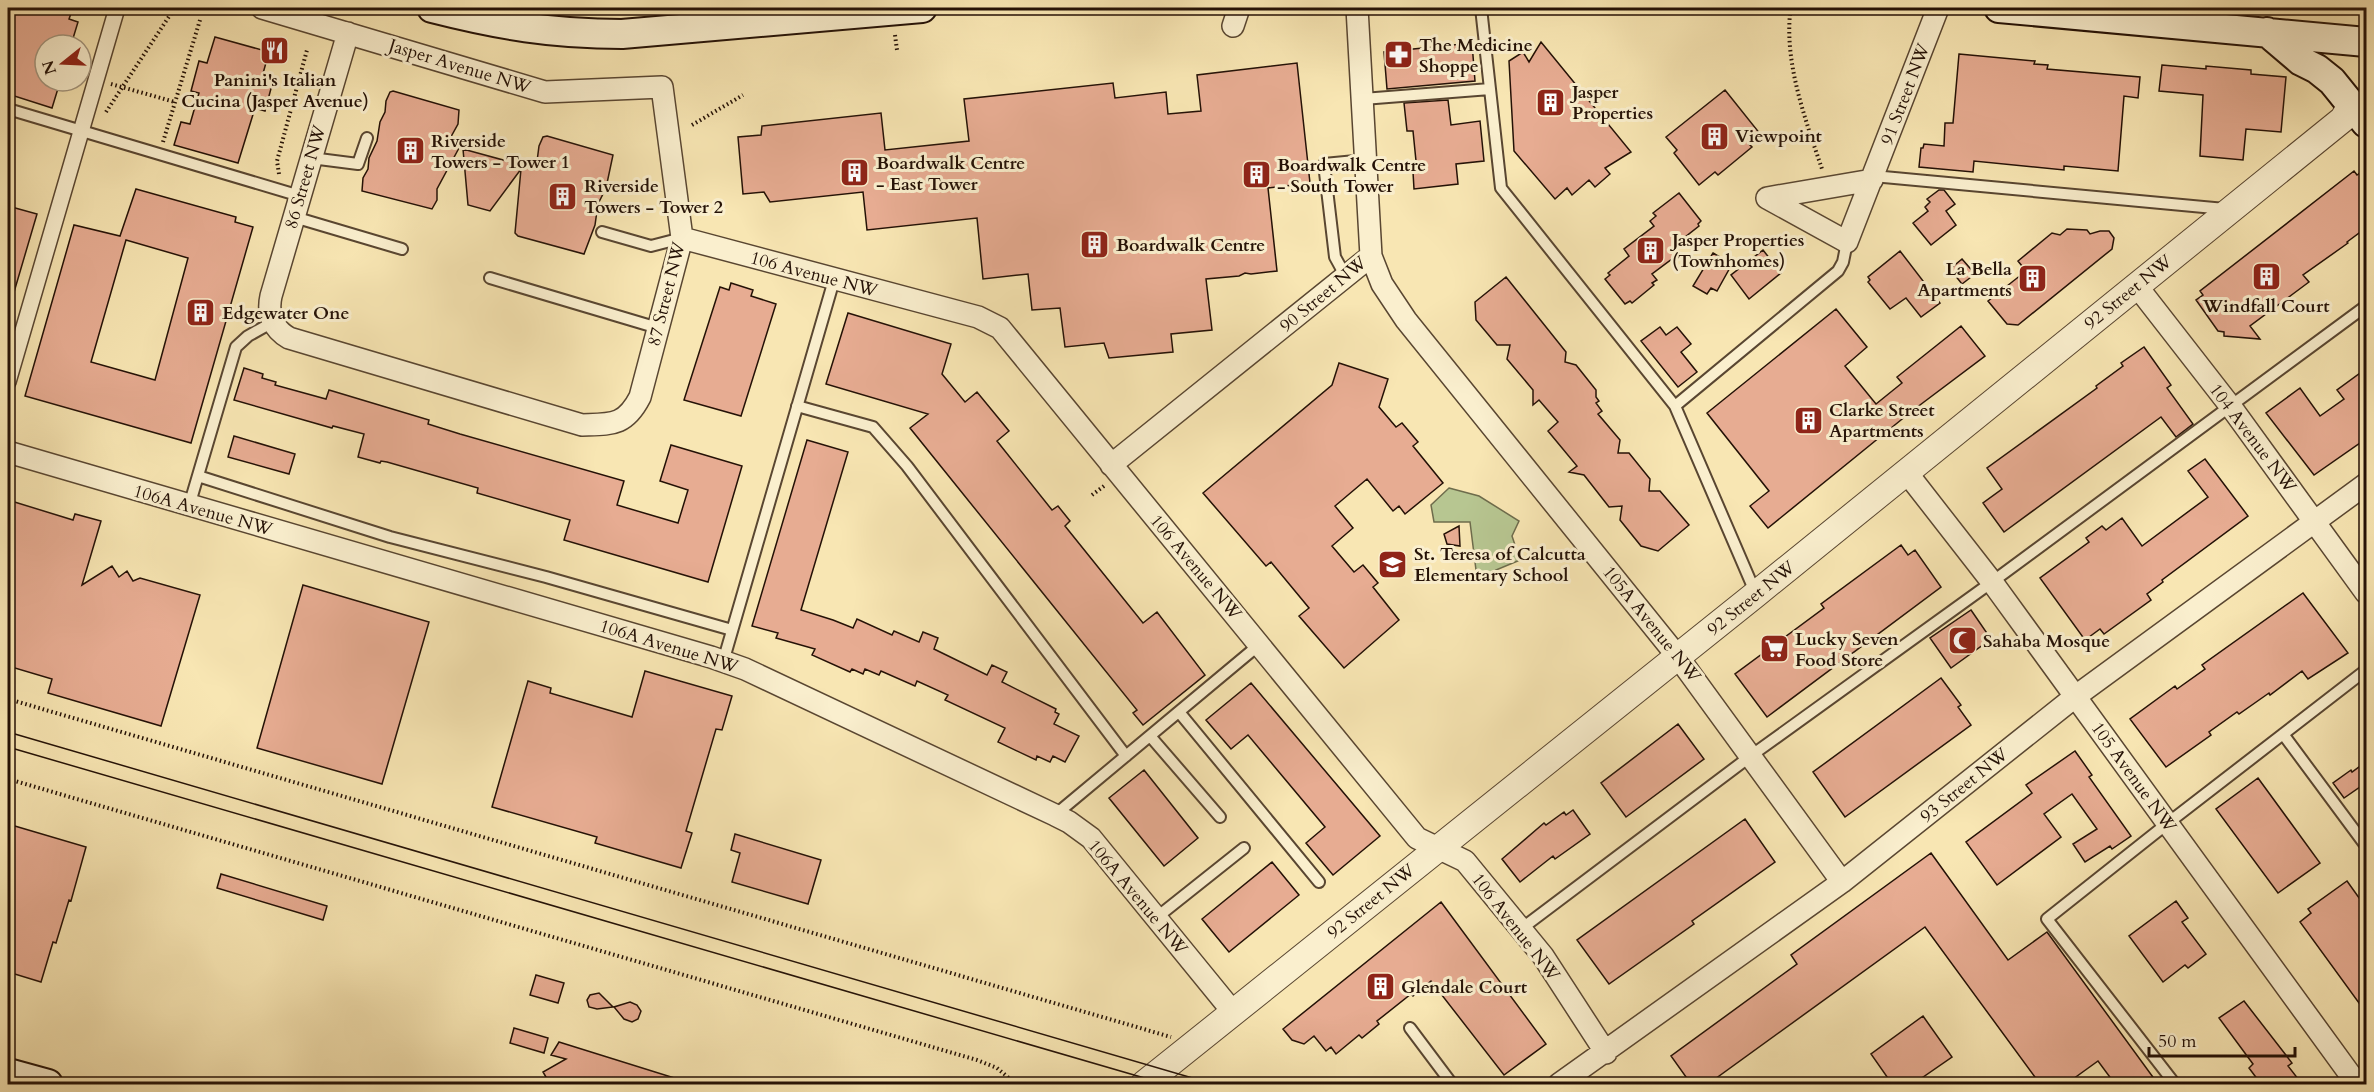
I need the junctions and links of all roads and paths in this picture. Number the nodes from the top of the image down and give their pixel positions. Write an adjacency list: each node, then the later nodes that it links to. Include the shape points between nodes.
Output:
1 (117, 8): 19 (street)
2 (262, 8): 14 (street, Jasper Avenue NW)
3 (432, 8): 4 (main road, via 523,28 622,34)
4 (922, 8)
5 (1357, 8): 24 (street, 90 Street NW)
6 (1481, 8): 22 (lane)
7 (1938, 8): 34 (street, 91 Street NW)
8 (1999, 8): 9 (main road)
9 (2084, 11): 13 (main road)
10 (172, 12): 20 (path)
11 (1790, 14): 36 (path, via 1794,72)
12 (200, 20): 25 (path)
13 (2267, 32): 16 (main road); 26 (main road)
14 (348, 33): 21 (street, Jasper Avenue NW, via 545,92); 32 (street, 86 Street NW)
15 (895, 34): 18 (path)
16 (2367, 42)
17 (307, 50): 35 (path, via 277,161)
18 (897, 50)
19 (96, 80): 20 (path); 29 (street)
20 (122, 87): 25 (path); 29 (path)
21 (662, 87): 41 (street, 87 Street NW)
22 (1490, 89): 24 (lane); 54 (lane, via 1501,188)
23 (743, 95): 28 (path)
24 (1362, 99): 33 (street, 90 Street NW)
25 (175, 102): 31 (path)
26 (2361, 106): 38 (street, 92 Street NW)
27 (8, 110): 29 (lane)
28 (692, 125)
29 (86, 133): 31 (lane); 52 (street)
30 (367, 138): 32 (lane, via 358,164)
31 (159, 154): 37 (lane)
32 (311, 158): 37 (street, 86 Street NW)
33 (1366, 160): 44 (street, 90 Street NW); 45 (lane, via 1324,164 1335,257)
34 (1873, 178): 36 (street); 38 (lane); 42 (street, 91 Street NW)
35 (279, 180)
36 (1828, 187): 42 (street, via 1767,198)
37 (300, 196): 39 (street, 86 Street NW)
38 (2232, 210): 48 (street, 92 Street NW)
39 (294, 217): 43 (lane); 50 (street, 86 Street NW, via 269,305)
40 (602, 232): 41 (lane, via 651,246)
41 (682, 238): 47 (street, 106 Avenue NW); 51 (street, 87 Street NW)
42 (1846, 242): 54 (lane, via 1843,262 1831,278)
43 (402, 249)
44 (1371, 256): 45 (street, 90 Street NW); 70 (street, 105A Avenue NW, via 1382,284 1406,320)
45 (1346, 277): 57 (street, 90 Street NW)
46 (490, 278): 51 (lane)
47 (834, 280): 53 (lane); 57 (street, 106 Avenue NW, via 978,317 1000,328)
48 (2136, 285): 55 (street, 104 Avenue NW); 58 (street, 92 Street NW)
49 (2367, 306): 55 (lane)
50 (273, 322): 51 (street, 87 Street NW, via 280,333 290,338 582,424 620,422 632,411 640,397); 59 (lane, via 236,347)
51 (658, 328)
52 (8, 382)
53 (797, 406): 68 (lane); 79 (lane, via 873,427 907,466)
54 (1675, 406): 67 (lane)
55 (2231, 407): 64 (street, 104 Avenue NW); 65 (lane)
56 (8, 452): 63 (street, 106A Avenue NW)
57 (1112, 465): 69 (street, 106 Avenue NW)
58 (1907, 473): 65 (street, 105 Avenue NW); 67 (street, 92 Street NW)
59 (198, 476): 63 (lane); 68 (lane, via 390,537)
60 (2367, 484): 64 (street, 93 Street NW)
61 (1104, 486): 62 (path)
62 (1092, 495)
63 (189, 506): 71 (street, 106A Avenue NW)
64 (2314, 521): 66 (street, 104 Avenue NW); 73 (street, 93 Street NW)
65 (1992, 582): 73 (street, 105 Avenue NW); 78 (lane)
66 (2367, 593)
67 (1756, 594): 70 (street, 92 Street NW)
68 (732, 630): 71 (lane)
69 (1260, 644): 75 (lane); 86 (street, 106 Avenue NW, via 1418,838)
70 (1678, 657): 78 (street, 105A Avenue NW); 86 (street, 92 Street NW)
71 (723, 662): 81 (street, 106A Avenue NW)
72 (2367, 670): 76 (lane)
73 (2076, 696): 83 (street, 105 Avenue NW); 88 (street, 93 Street NW)
74 (8, 699): 93 (path)
75 (1179, 712): 77 (lane); 87 (lane)
76 (2283, 734): 83 (lane); 84 (lane)
77 (1150, 736): 79 (lane); 82 (lane)
78 (1752, 755): 88 (street, 105A Avenue NW); 90 (lane)
79 (1126, 756): 81 (lane)
80 (8, 779): 97 (path, via 977,1060 997,1068)
81 (1054, 815): 89 (street, 106A Avenue NW, via 1091,838)
82 (1220, 817)
83 (2168, 823): 101 (lane, via 2047,919); 102 (street, 105 Avenue NW)
84 (2367, 846)
85 (1244, 848): 89 (lane)
86 (1437, 849): 90 (street, 106 Avenue NW, via 1465,861); 91 (street, 92 Street NW)
87 (1319, 882)
88 (1842, 882): 94 (street, 93 Street NW)
89 (1156, 918): 91 (street, 106A Avenue NW)
90 (1521, 929): 94 (street, 106 Avenue NW)
91 (1233, 1012): 93 (street, 92 Street NW)
92 (1410, 1028): 99 (lane)
93 (1194, 1043): 98 (street, 92 Street NW)
94 (1606, 1053): 100 (street, 93 Street NW)
95 (8, 1073): 96 (main road)
96 (48, 1084)
97 (1016, 1084)
98 (1144, 1084)
99 (1452, 1084)
100 (1559, 1084)
101 (2175, 1084)
102 (2357, 1084)

